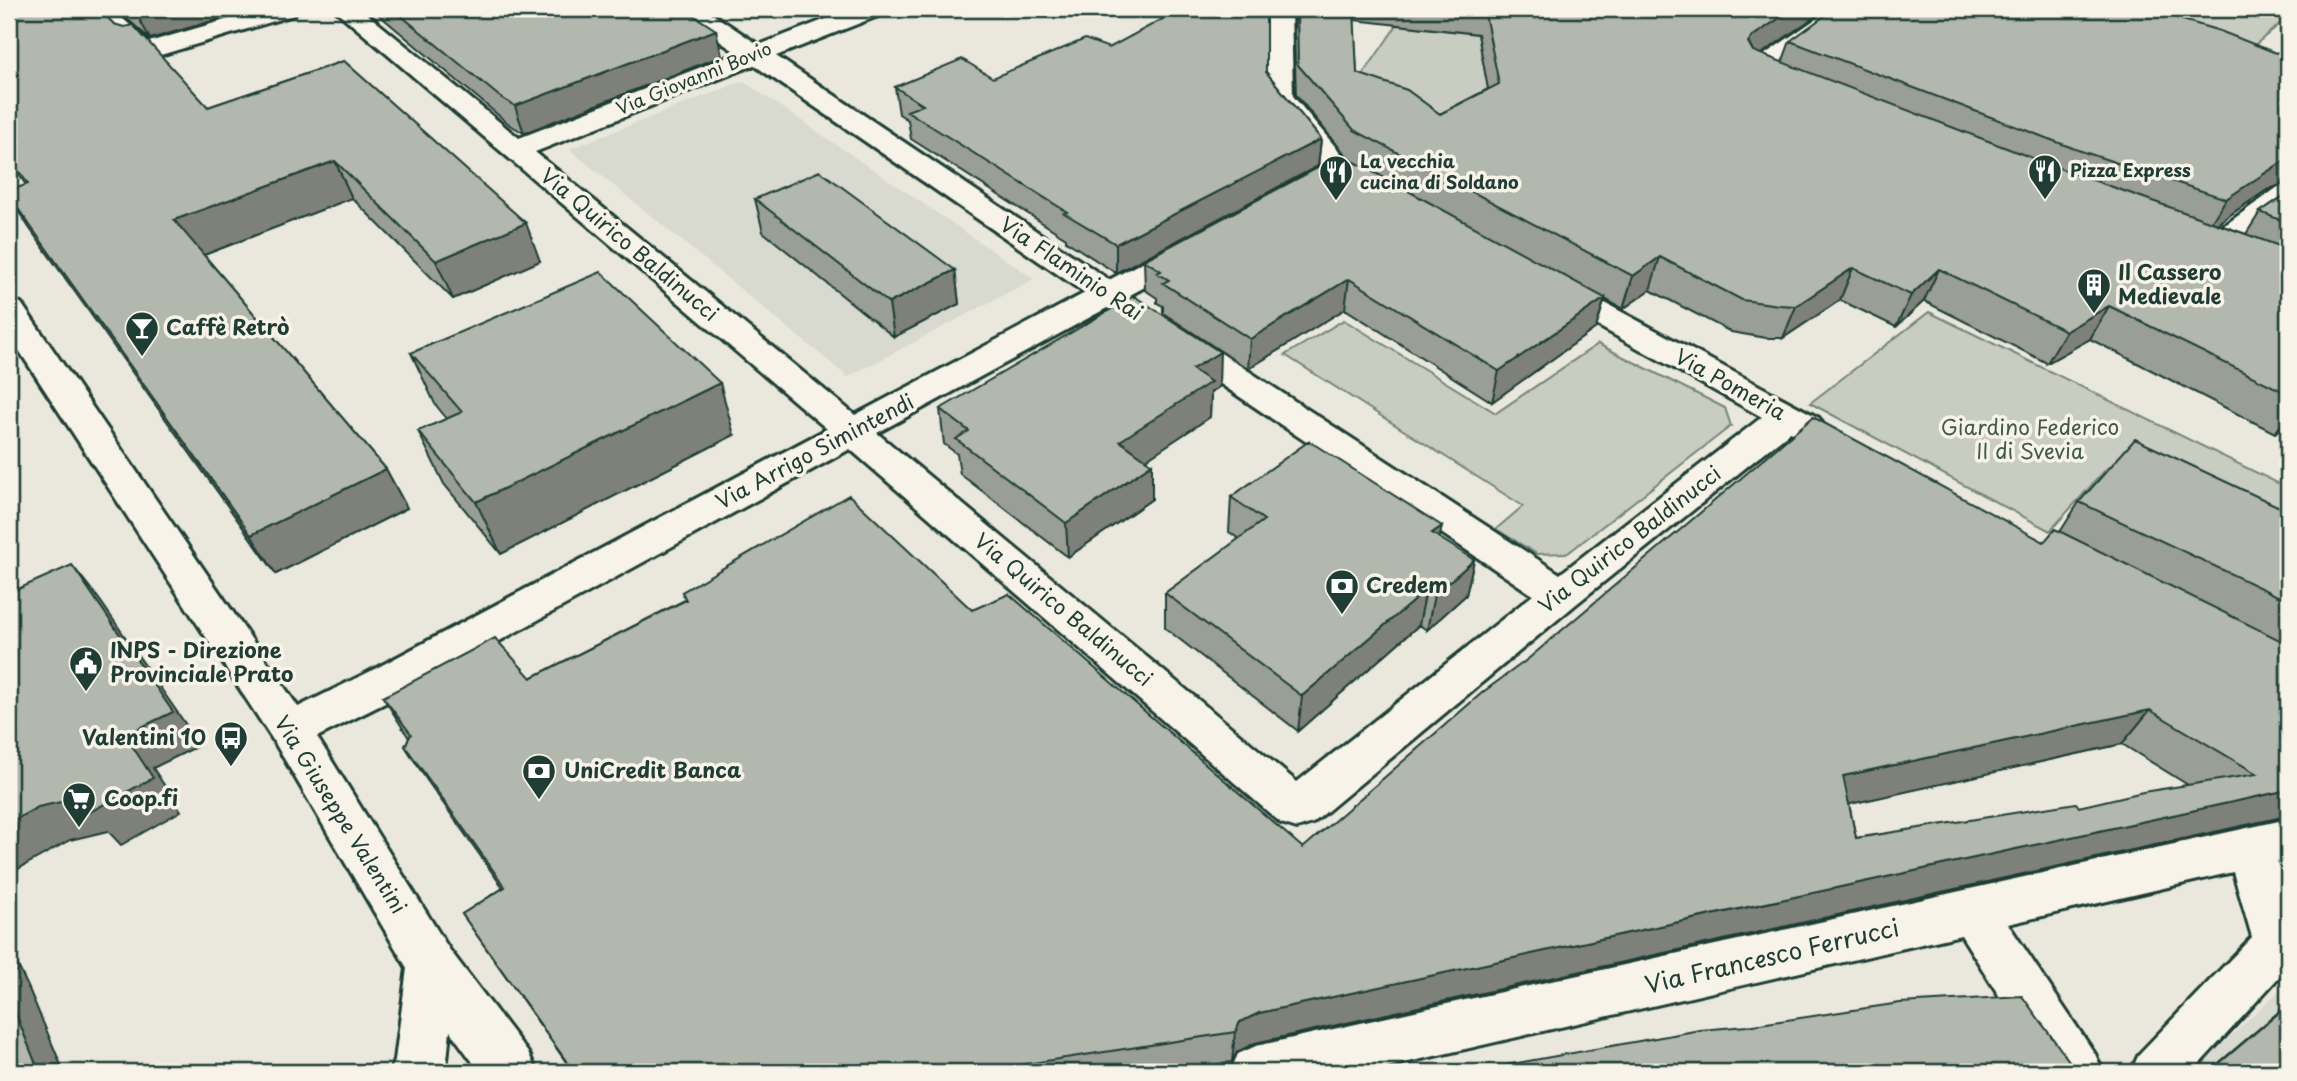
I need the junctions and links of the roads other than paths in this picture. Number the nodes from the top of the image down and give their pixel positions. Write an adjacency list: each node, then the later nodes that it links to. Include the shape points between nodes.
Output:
1 (98, 9): 2 (street, via 144,52)
2 (286, 9)
3 (346, 9): 10 (street, Via Quirico Baldinucci)
4 (689, 9): 8 (street, Via Flaminio Rai)
5 (874, 9): 8 (street, Via Giovanni Bovio)
6 (1279, 9): 12 (street, via 1280,97 1327,175)
7 (1846, 9): 9 (street, via 1754,74)
8 (757, 54): 10 (street, Via Giovanni Bovio); 16 (street, Via Flaminio Rai)
9 (1791, 87)
10 (514, 150): 20 (street, Via Quirico Baldinucci)
11 (2288, 193): 14 (street, via 2239,229 2195,240)
12 (1404, 206)
13 (1217, 235): 16 (street, Via Arrigo Simintendi)
14 (2242, 259)
15 (1524, 272): 19 (street, Via Pomeria)
16 (1108, 295): 20 (street, Via Arrigo Simintendi); 22 (street, Via Flaminio Rai)
17 (9, 310): 18 (street, Via Giuseppe Valentini)
18 (20, 350): 23 (street, Via Giuseppe Valentini)
19 (1787, 416): 21 (street, Via Pomeria); 22 (street, Via Quirico Baldinucci)
20 (853, 432): 22 (street, Via Quirico Baldinucci, via 1297,809); 23 (street, Via Arrigo Simintendi)
21 (1835, 442)
22 (1561, 594)
23 (290, 731): 26 (street, Via Giuseppe Valentini)
24 (2269, 843): 25 (street, Via Francesco Ferrucci); 31 (street, via 2278,944)
25 (1973, 912): 29 (street, Via Francesco Ferrucci); 30 (street)
26 (432, 965): 27 (street); 28 (street, Via Giuseppe Valentini)
27 (416, 1072)
28 (511, 1072)
29 (1256, 1072)
30 (2077, 1072)
31 (2157, 1072)

